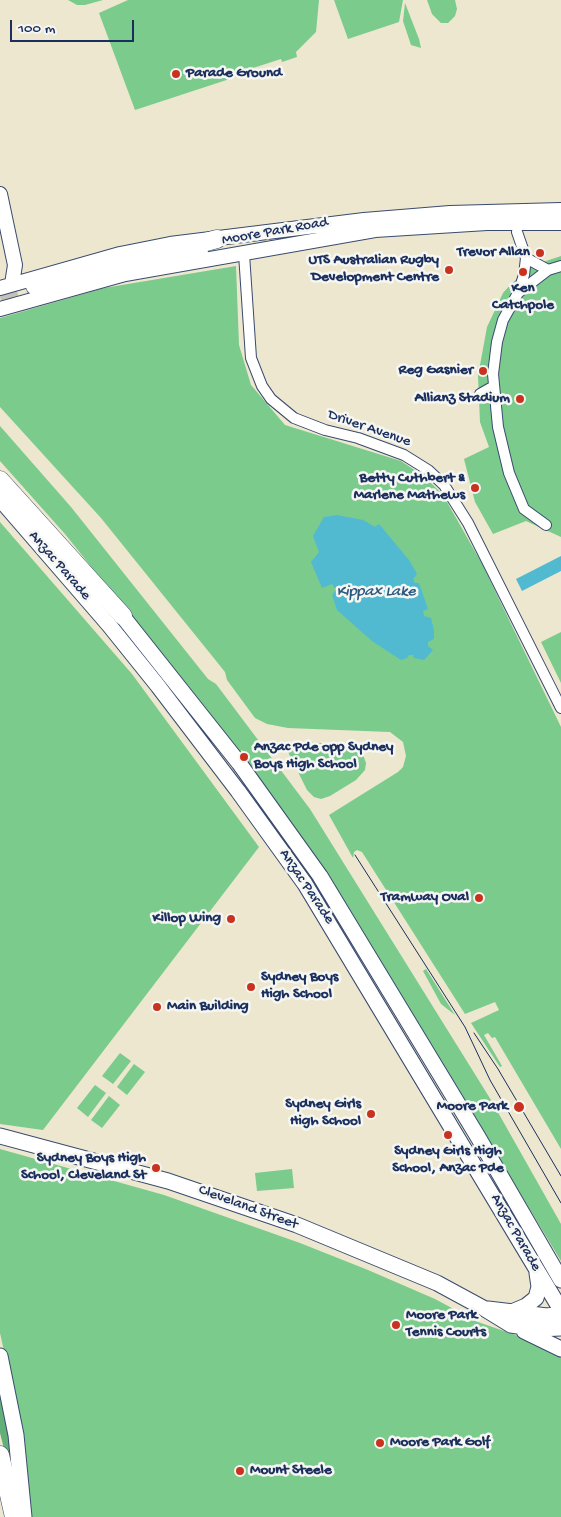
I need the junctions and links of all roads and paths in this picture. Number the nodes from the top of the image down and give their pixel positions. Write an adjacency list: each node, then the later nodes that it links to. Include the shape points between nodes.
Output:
1 (0, 194): 6 (main road)
2 (561, 210): 4 (main road, Moore Park Road, via 450,213)
3 (339, 222): 4 (main road, Moore Park Road); 8 (main road, Moore Park Road); 10 (main road, via 252,243)
4 (410, 222): 5 (main road, Moore Park Road); 10 (main road, Moore Park Road)
5 (561, 223)
6 (4, 226): 15 (main road, via 14,236 24,272); 16 (main road, via 15,265)
7 (517, 232): 11 (street)
8 (218, 239): 12 (highway); 15 (main road, Moore Park Road, via 120,254)
9 (199, 253): 10 (main road, via 236,247); 12 (highway); 18 (main road, via 125,267)
10 (244, 254): 19 (main road, Moore Park Road, via 125,274); 27 (street, Driver Avenue, via 251,358 271,399 294,418 404,455 444,485 468,523)
11 (526, 258): 14 (street); 17 (street)
12 (137, 260): 15 (highway)
13 (561, 266): 14 (street)
14 (548, 270): 17 (street)
15 (34, 282): 16 (main road, Moore Park Road)
16 (6, 286)
17 (518, 293): 20 (street, via 503,320 497,342)
18 (0, 301)
19 (0, 309)
20 (494, 386): 21 (street); 25 (street, via 498,427 509,473 524,509)
21 (480, 394)
22 (0, 468): 26 (main road, Anzac Parade, via 72,550)
23 (0, 480): 26 (highway)
24 (0, 499): 29 (main road, Anzac Parade, via 146,671 305,884)
25 (546, 525)
26 (123, 616): 30 (main road, Anzac Parade, via 239,764 320,876)
27 (561, 708)
28 (0, 1136): 32 (main road, Cleveland Street, via 133,1170 247,1207 406,1269 485,1309)
29 (536, 1269): 31 (main road, Anzac Parade); 32 (main road, via 539,1287 536,1298)
30 (561, 1280)
31 (561, 1312): 32 (main road, Cleveland Street)
32 (512, 1318): 33 (main road, Cleveland Street, via 538,1329); 34 (main road)
33 (561, 1328)
34 (561, 1349)
35 (0, 1356): 40 (main road, via 16,1435)
36 (0, 1455): 39 (highway)
37 (0, 1500): 38 (highway)
38 (4, 1517)
39 (14, 1517)
40 (24, 1517)

